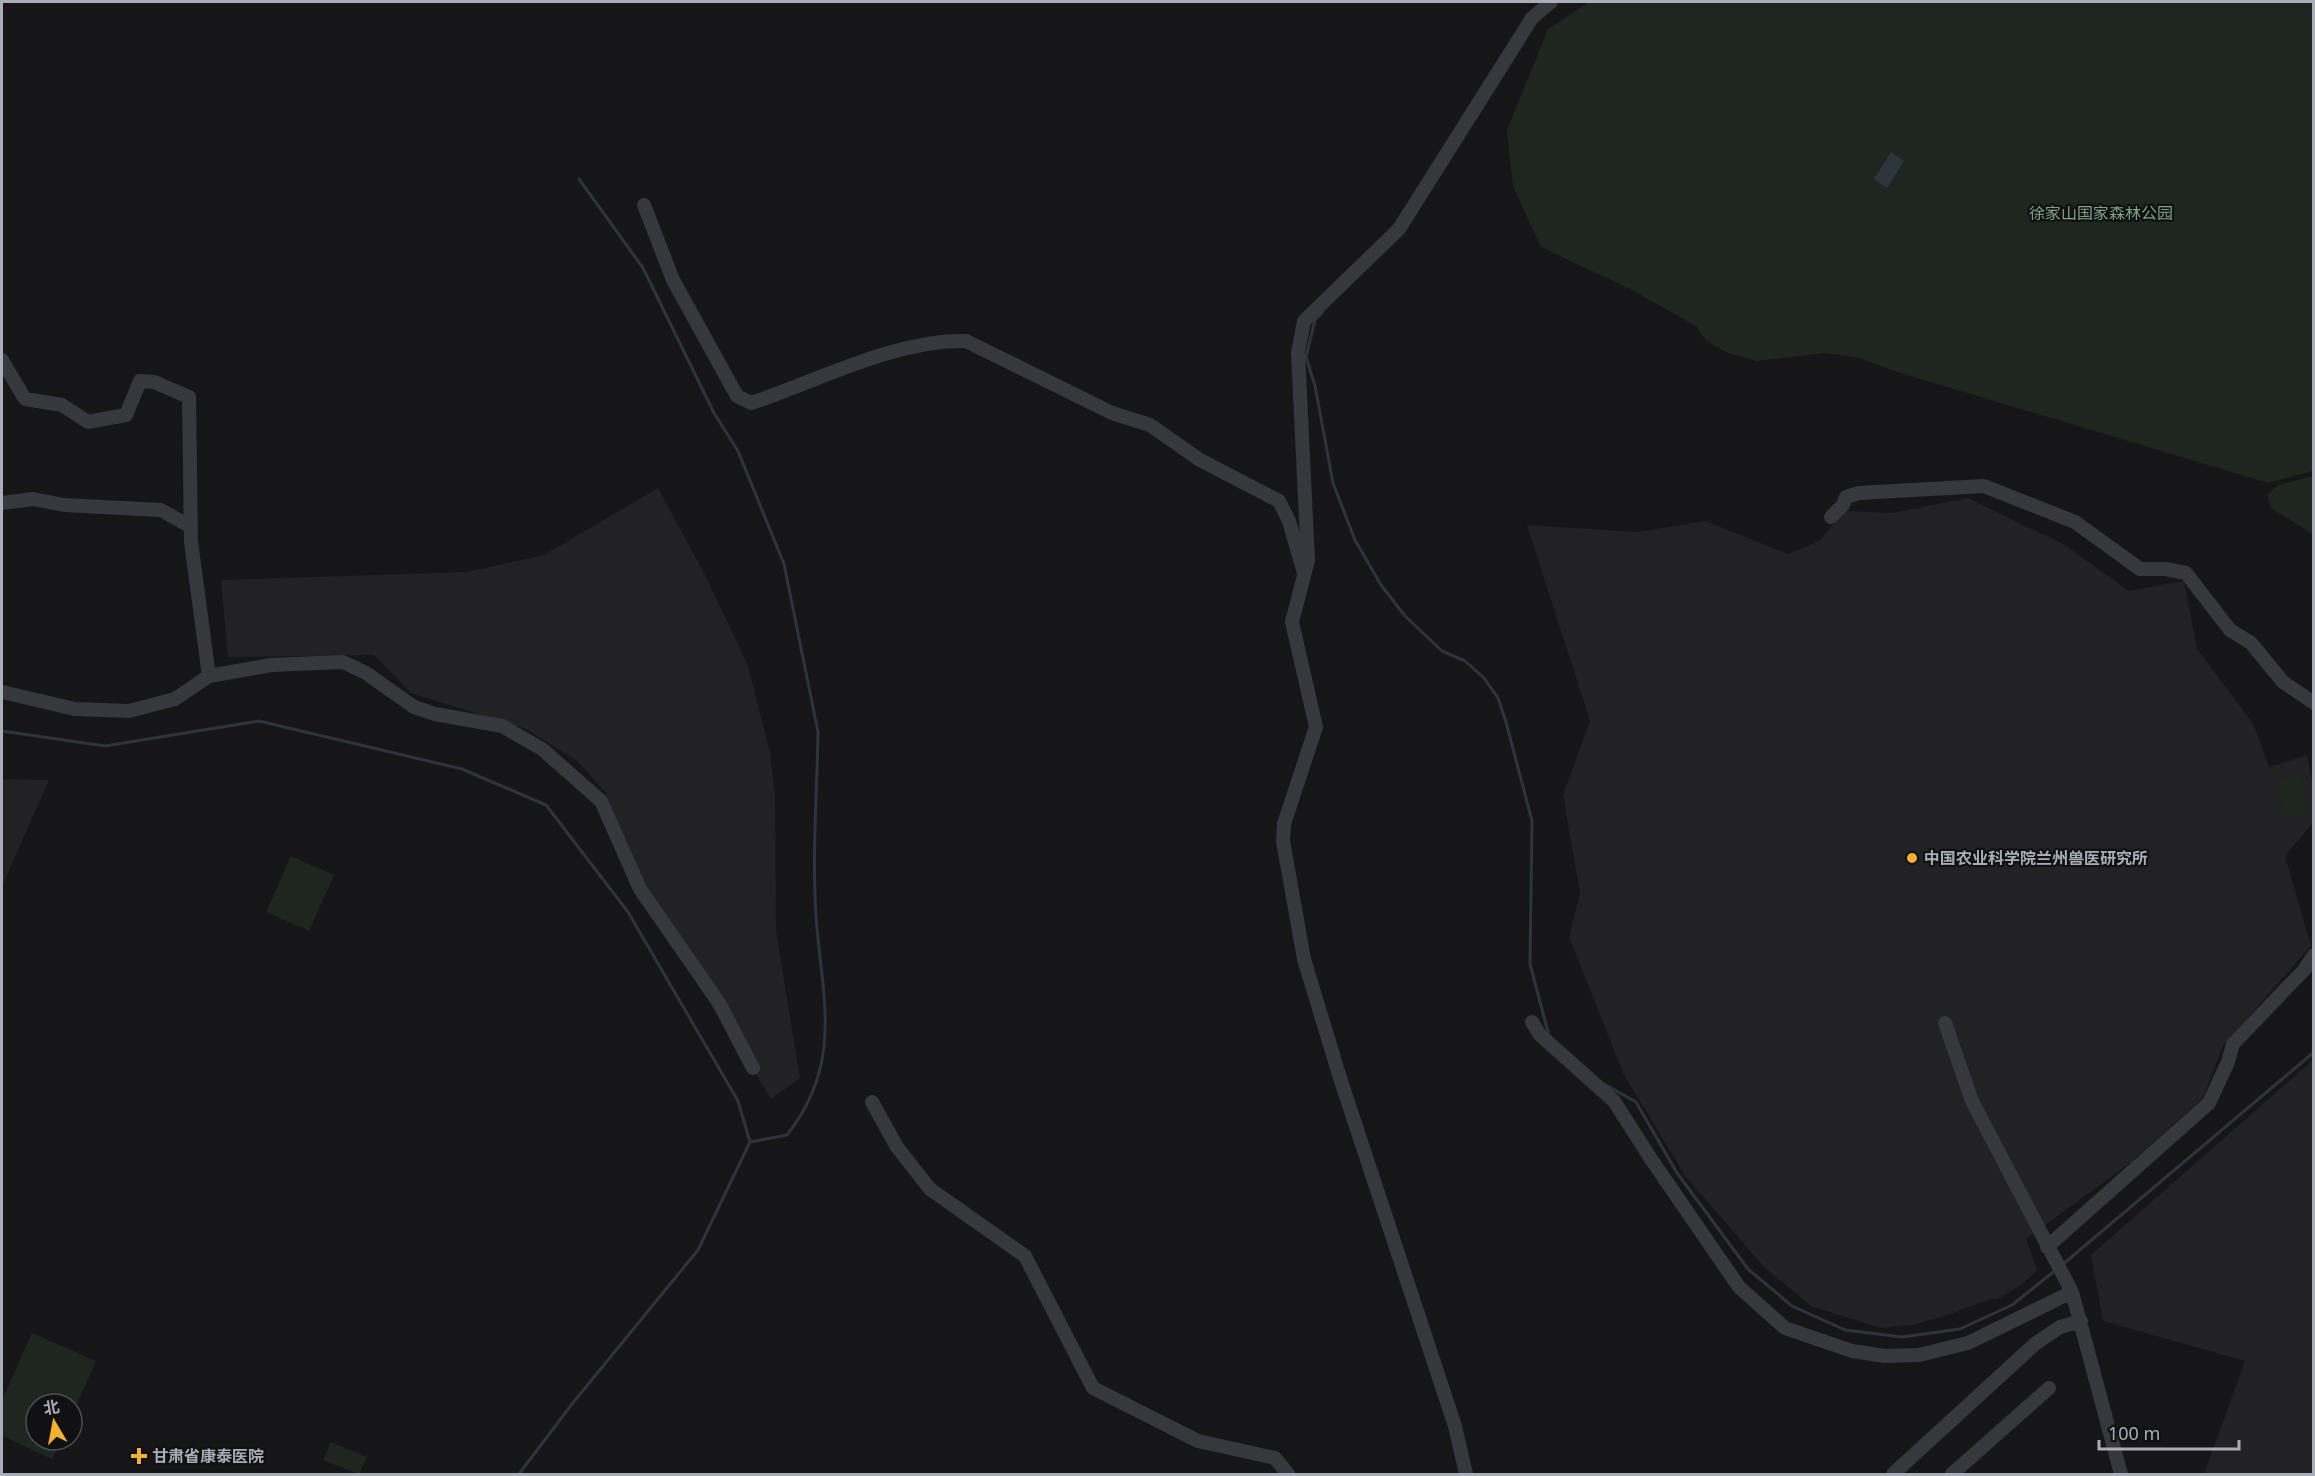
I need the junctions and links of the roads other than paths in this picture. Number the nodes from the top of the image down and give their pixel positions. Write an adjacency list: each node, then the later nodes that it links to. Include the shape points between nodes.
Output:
1 (1551, 2): 7 (street, via 1532,18 1399,229 1304,321 1298,353 1308,560)
2 (644, 205): 7 (street, via 673,280 737,396 751,403 903,348 939,340 966,341 1112,413 1150,425 1200,460 1279,501 1289,521)
3 (2, 360): 6 (street, via 25,399 62,405 88,422 126,415 140,381 154,382 189,397)
4 (2, 503): 6 (street, via 33,499 64,505 161,510)
5 (1831, 518): 10 (street, via 1846,498 1859,493 1984,486 2075,522 2140,569 2186,573 2230,630 2252,643 2283,682)
6 (191, 527): 8 (street)
7 (1304, 575): 21 (street, via 1293,622 1316,727 1284,824 1283,840 1305,959 1340,1078 1455,1426)
8 (209, 676): 9 (street, via 175,699 129,711 75,709); 14 (street, via 271,664 343,662 366,673 414,707 502,726 542,748 601,801 640,889 719,1003)
9 (2, 692)
10 (2313, 704)
11 (2313, 955): 16 (street, via 2304,970 2233,1044 2209,1103)
12 (1532, 1022): 17 (street, via 1540,1035 1614,1101 1735,1282 1785,1328 1852,1351 1885,1356 1919,1354 1968,1343)
13 (1945, 1023): 16 (street, via 1972,1101)
14 (753, 1068)
15 (872, 1102): 20 (street, via 897,1147 930,1189 1025,1256 1093,1388 1198,1441 1275,1458)
16 (2050, 1252): 17 (street)
17 (2072, 1292): 18 (street)
18 (2081, 1321): 22 (street, via 2060,1327 2036,1344); 24 (street)
19 (2049, 1388): 23 (street)
20 (1288, 1474)
21 (1466, 1474)
22 (1893, 1474)
23 (1952, 1474)
24 (2121, 1474)

